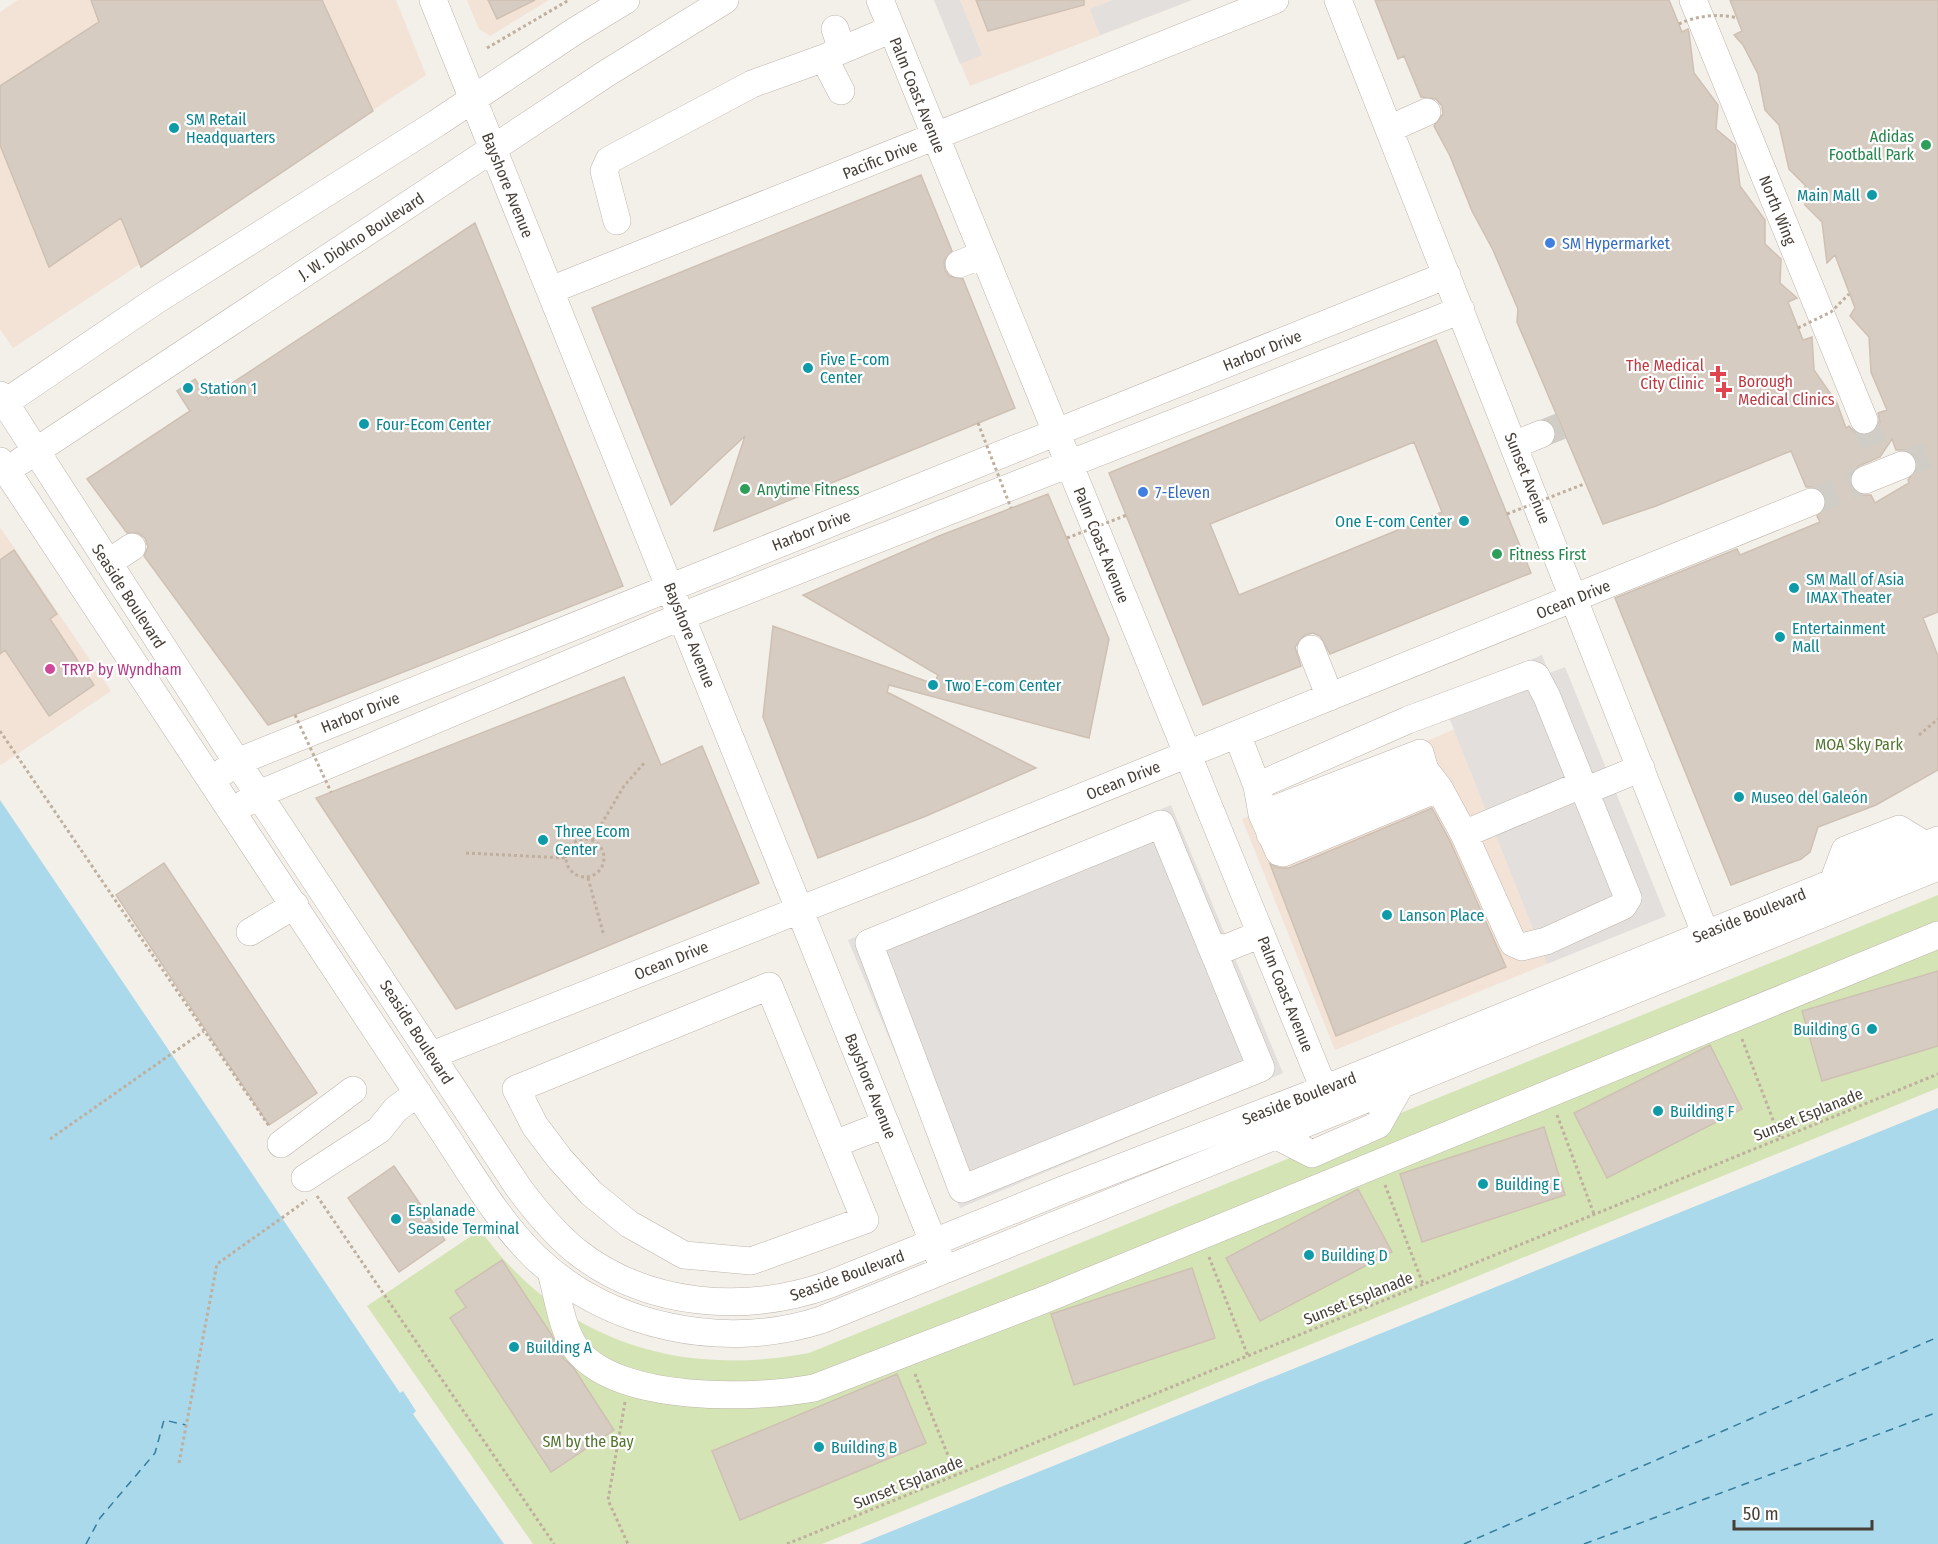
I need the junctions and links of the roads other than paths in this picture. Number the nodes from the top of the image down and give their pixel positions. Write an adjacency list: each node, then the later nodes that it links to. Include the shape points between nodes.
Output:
1 (433, 0): 13 (street, Bayshore Avenue)
2 (587, 0): 10 (street)
3 (626, 0): 10 (street)
4 (724, 0): 17 (street, J. W. Diokno Boulevard)
5 (880, 0): 9 (street, Palm Coast Avenue)
6 (1275, 0): 16 (street, Pacific Drive)
7 (1338, 0): 15 (street, Sunset Avenue)
8 (1693, 0): 23 (street, North Wing)
9 (892, 29): 11 (street); 16 (street, Palm Coast Avenue)
10 (575, 31): 13 (street)
11 (834, 46): 12 (street); 18 (street, via 752,84 609,160 604,171)
12 (841, 91)
13 (474, 99): 17 (street, Bayshore Avenue); 22 (street)
14 (1427, 112): 15 (street)
15 (1389, 129): 19 (street, Sunset Avenue)
16 (936, 137): 20 (street, Pacific Drive); 24 (street, Palm Coast Avenue, via 971,259)
17 (494, 149): 20 (street, Bayshore Avenue); 27 (street, J. W. Diokno Boulevard)
18 (617, 221)
19 (1447, 275): 21 (street, Sunset Avenue); 24 (street, Harbor Drive)
20 (551, 290): 33 (street, Bayshore Avenue)
21 (1461, 310): 26 (street, Sunset Avenue); 28 (street, Harbor Drive)
22 (2, 402): 27 (street, Seaside Boulevard)
23 (1864, 420)
24 (1056, 432): 28 (street, Palm Coast Avenue); 33 (street, Harbor Drive)
25 (1541, 434): 26 (street)
26 (1514, 445): 34 (street, Sunset Avenue)
27 (36, 451): 29 (street, J. W. Diokno Boulevard); 32 (street, Seaside Boulevard)
28 (1068, 462): 35 (street, Harbor Drive); 39 (street, Palm Coast Avenue)
29 (2, 469): 43 (street, Seaside Boulevard)
30 (1812, 502): 34 (street, Ocean Drive)
31 (132, 547): 32 (street)
32 (108, 563): 40 (street, Seaside Boulevard)
33 (670, 586): 35 (street, Bayshore Avenue); 40 (street, Harbor Drive)
34 (1575, 598): 37 (street, Ocean Drive); 42 (street, Sunset Avenue)
35 (681, 616): 46 (street, Harbor Drive); 52 (street, Bayshore Avenue)
36 (1311, 649): 37 (street)
37 (1330, 697): 38 (street, Ocean Drive)
38 (1237, 734): 39 (street, Ocean Drive); 44 (street)
39 (1188, 754): 52 (street, Ocean Drive); 55 (street, Palm Coast Avenue)
40 (237, 762): 43 (street, Harbor Drive); 46 (street, Seaside Boulevard)
41 (1428, 771): 48 (street); 48 (street, via 1283,853 1277,849); 49 (street)
42 (1643, 774): 45 (street); 54 (street, Sunset Avenue)
43 (212, 780): 47 (street, Seaside Boulevard)
44 (1257, 786): 45 (street, via 1526,674 1536,676 1542,687); 48 (street)
45 (1586, 792): 49 (street); 49 (street, via 1627,903 1530,945 1513,943)
46 (259, 794): 47 (street, Harbor Drive); 59 (street, Seaside Boulevard)
47 (233, 811): 51 (street, Seaside Boulevard)
48 (1266, 824)
49 (1464, 834)
50 (1934, 851): 54 (street, Seaside Boulevard, via 1833,882); 58 (street, Seaside Boulevard)
51 (295, 904): 53 (street); 62 (street, Seaside Boulevard)
52 (799, 908): 59 (street, Ocean Drive); 63 (street, Bayshore Avenue)
53 (250, 932)
54 (1705, 933): 58 (street, Sunset Avenue); 60 (street, Seaside Boulevard)
55 (1262, 934): 57 (street, via 1224,949); 60 (street, Palm Coast Avenue)
56 (1938, 935): 69 (street, via 1200,1236 814,1388 780,1394 704,1395 629,1380 591,1363 577,1349 567,1332)
57 (1210, 944): 57 (street, via 1161,824 869,943 962,1189 1261,1068)
58 (1715, 958): 68 (street, Seaside Boulevard)
59 (432, 1055): 67 (street, Seaside Boulevard, via 545,1222 577,1252 639,1286 725,1303 775,1300 828,1285)
60 (1324, 1089): 67 (street, Seaside Boulevard)
61 (353, 1090): 64 (street)
62 (423, 1101): 66 (street, via 396,1109 379,1130); 69 (street, Seaside Boulevard, via 513,1232)
63 (886, 1124): 65 (street); 67 (street, Bayshore Avenue)
64 (281, 1144)
65 (834, 1144): 65 (street, via 769,986 516,1089 535,1126 591,1193 629,1224 684,1255 751,1261 866,1220)
66 (305, 1178)
67 (934, 1243): 68 (street, Bayshore Avenue)
68 (945, 1271): 69 (street, Seaside Boulevard, via 805,1325 731,1334 674,1328 630,1315 589,1297)
69 (551, 1272)

